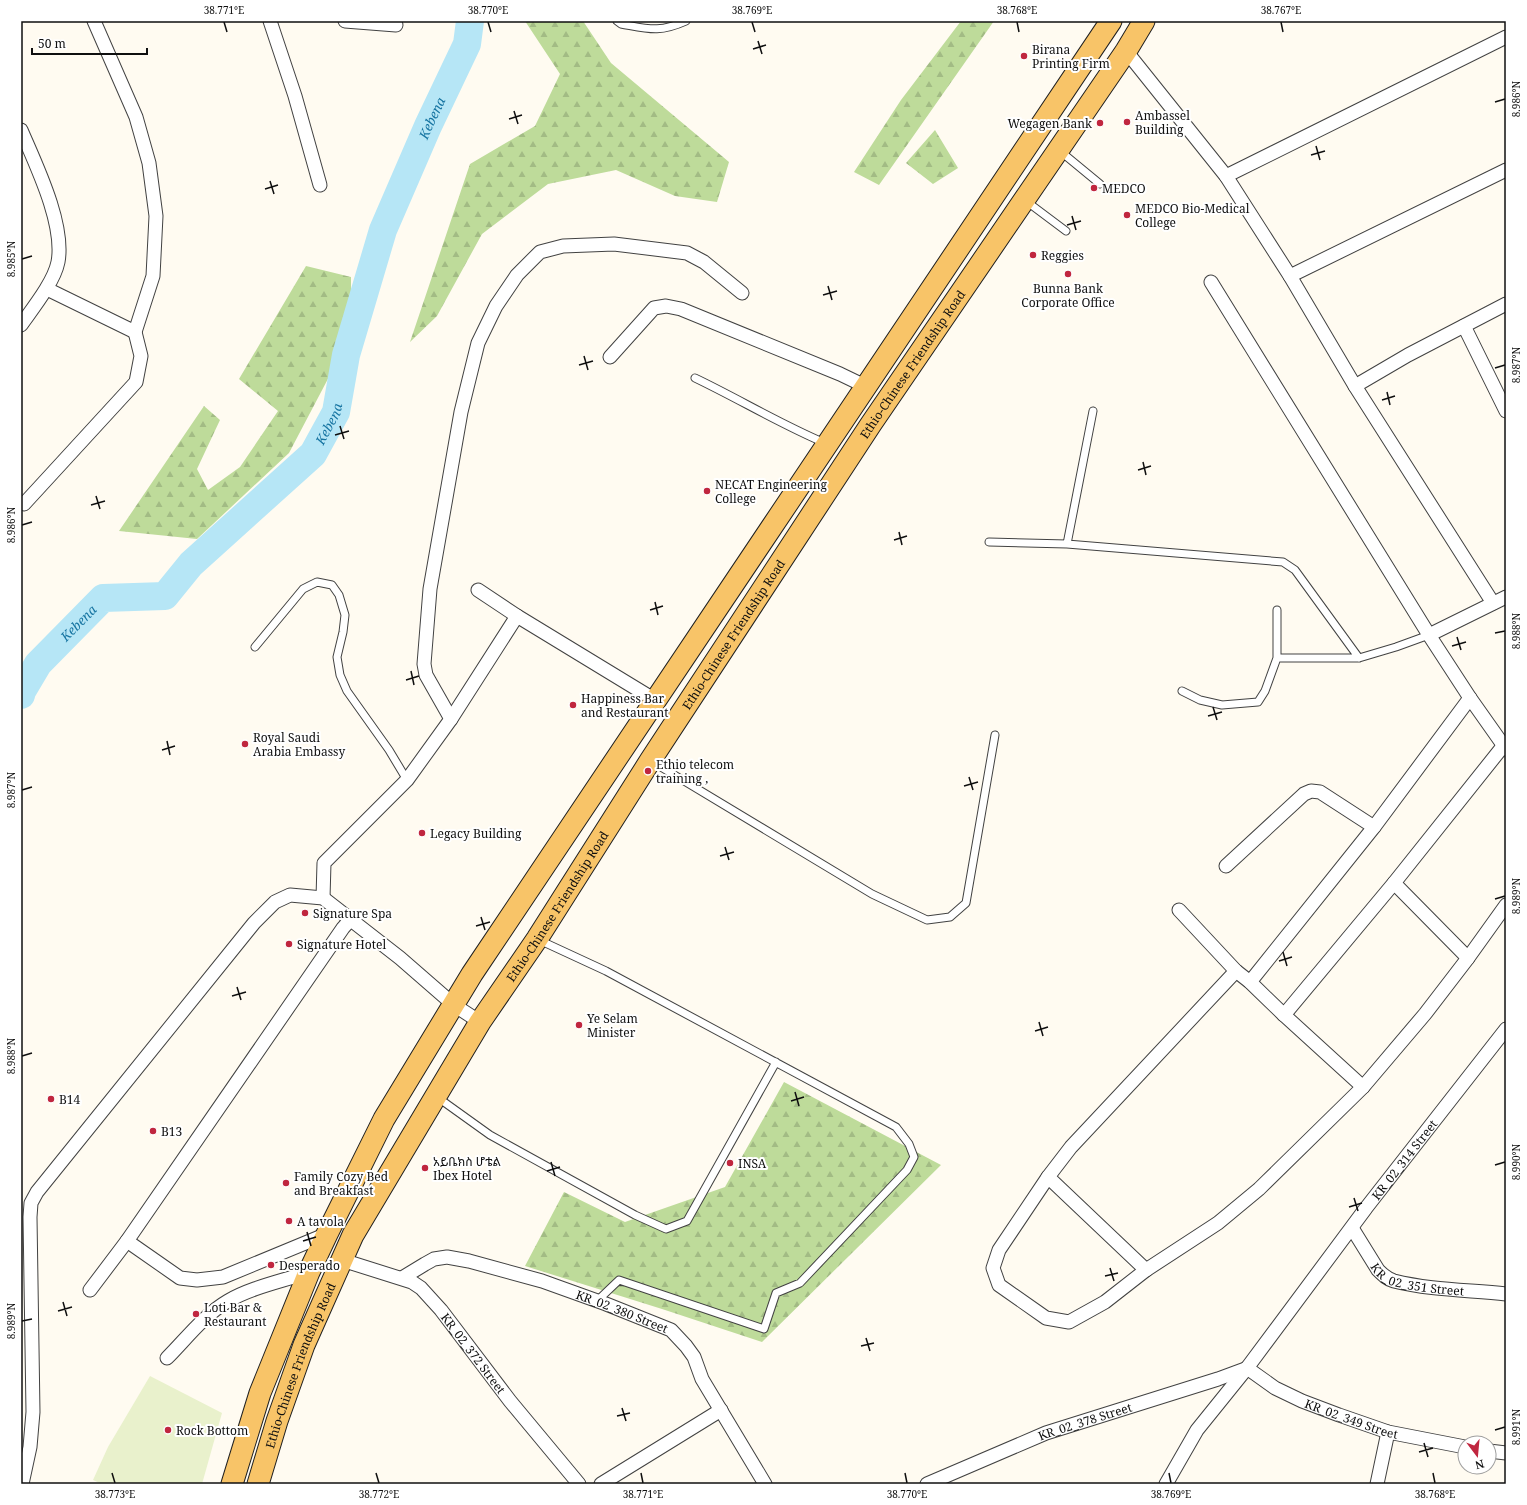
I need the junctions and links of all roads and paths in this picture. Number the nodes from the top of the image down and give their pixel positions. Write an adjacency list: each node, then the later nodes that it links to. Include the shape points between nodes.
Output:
1 (94, 21): 26 (street, via 136,117 149,163 156,216 153,276)
2 (270, 21): 16 (street, via 295,96)
3 (345, 21): 8 (street)
4 (618, 21): 5 (lane, via 621,24 652,30 671,28)
5 (686, 21)
6 (1111, 21): 30 (main road, Ethio-Chinese Friendship Road)
7 (1144, 21): 10 (main road, Ethio-Chinese Friendship Road)
8 (396, 25)
9 (1506, 37): 14 (street)
10 (1126, 51): 12 (main road, Ethio-Chinese Friendship Road); 14 (street)
11 (21, 130): 21 (street, via 51,201 59,243 58,262)
12 (1058, 150): 15 (lane); 17 (main road, Ethio-Chinese Friendship Road)
13 (1506, 170): 19 (street)
14 (1226, 176): 19 (street)
15 (1100, 184)
16 (320, 185)
17 (1024, 200): 18 (lane); 34 (main road, Ethio-Chinese Friendship Road)
18 (1066, 231)
19 (1290, 276): 29 (street)
20 (1211, 282): 44 (street)
21 (47, 289): 24 (street); 26 (street)
22 (742, 293): 51 (street, via 704,262 687,253 614,244 564,246 540,252 513,281 496,306 478,343 461,412 430,589 424,664 426,674)
23 (1506, 304): 25 (street)
24 (21, 325)
25 (1464, 326): 29 (street); 33 (street)
26 (135, 332): 36 (street, via 141,356 136,382)
27 (610, 357): 30 (street, via 654,308 666,306 696,315)
28 (695, 378): 35 (lane, via 736,397 794,430)
29 (1355, 386): 41 (street)
30 (867, 387): 31 (main road, Ethio-Chinese Friendship Road)
31 (849, 411): 34 (main road); 35 (main road, Ethio-Chinese Friendship Road)
32 (1094, 411): 38 (lane)
33 (1506, 411)
34 (871, 424): 54 (main road, Ethio-Chinese Friendship Road)
35 (828, 444): 50 (main road, Ethio-Chinese Friendship Road)
36 (24, 504)
37 (989, 542): 38 (lane)
38 (1067, 544): 47 (lane, via 1282,562 1295,570)
39 (478, 590): 43 (street)
40 (1506, 597): 41 (street)
41 (1493, 603): 44 (street)
42 (1277, 610): 46 (lane)
43 (517, 616): 50 (street); 51 (street)
44 (1429, 635): 47 (lane); 49 (street)
45 (255, 647): 55 (lane, via 303,589 317,582 332,586 345,615 337,656 340,675 347,691)
46 (1277, 658): 47 (lane); 48 (lane, via 1258,702 1222,705 1200,700)
47 (1359, 658)
48 (1182, 691)
49 (1470, 698): 53 (street); 56 (street)
50 (655, 700): 67 (main road, Ethio-Chinese Friendship Road)
51 (450, 719): 55 (street)
52 (995, 735): 54 (lane, via 966,903 950,917 927,920 872,894)
53 (1505, 747): 58 (street)
54 (650, 761): 63 (main road, Ethio-Chinese Friendship Road)
55 (407, 780): 59 (street, via 324,863)
56 (1374, 828): 57 (street, via 1320,792 1311,791 1304,794); 66 (street)
57 (1226, 866)
58 (1394, 883): 64 (street); 68 (street)
59 (323, 898): 62 (street); 90 (street, via 290,895 275,902 254,923 37,1192 31,1203 33,1412 30,1448)
60 (1506, 905): 64 (street)
61 (1179, 910): 65 (street)
62 (350, 919): 67 (street); 77 (street)
63 (537, 939): 69 (main road, Ethio-Chinese Friendship Road); 71 (lane, via 606,971)
64 (1468, 958): 72 (street, via 1425,1014)
65 (1236, 971): 66 (street); 74 (street, via 1071,1147)
66 (1250, 982): 68 (street)
67 (454, 1005): 69 (street); 76 (main road, Ethio-Chinese Friendship Road, via 384,1119)
68 (1284, 1015): 72 (street)
69 (480, 1022): 73 (main road, Ethio-Chinese Friendship Road)
70 (1506, 1029): 75 (street, KR_02_314 Street)
71 (776, 1062): 73 (lane, via 687,1221 666,1229 635,1215 490,1135); 84 (lane, via 896,1127 909,1144 914,1157 907,1170 800,1283 776,1293 764,1329 619,1280)
72 (1363, 1087): 79 (street, via 1259,1189 1218,1223)
73 (436, 1095): 78 (main road, Ethio-Chinese Friendship Road, via 353,1235)
74 (1048, 1177): 79 (street); 79 (street, via 999,1250 993,1268 998,1285 1046,1318 1069,1322 1105,1302)
75 (1352, 1228): 83 (street, KR_02_351 Street, via 1378,1270 1393,1280); 86 (street, KR_02_314 Street)
76 (327, 1234): 77 (street, via 223,1277 197,1280 180,1278); 80 (main road, Ethio-Chinese Friendship Road)
77 (127, 1241): 82 (street)
78 (342, 1260): 81 (street, KR_02_372 Street); 92 (main road, Ethio-Chinese Friendship Road, via 304,1345)
79 (1146, 1270)
80 (309, 1272): 85 (street, via 249,1292 228,1302 207,1317); 91 (main road, Ethio-Chinese Friendship Road, via 260,1393)
81 (402, 1278): 84 (street, KR_02_380 Street, via 434,1259 447,1257 496,1267); 93 (street, KR_02_372 Street, via 421,1288 441,1310 510,1401)
82 (90, 1290)
83 (1506, 1294)
84 (597, 1301): 87 (street, KR_02_380 Street, via 671,1330 694,1358 702,1379)
85 (167, 1358)
86 (1247, 1368): 88 (street, KR_02_349 Street, via 1275,1388 1302,1401); 96 (street, KR_02_378 Street, via 1046,1433); 97 (street, KR_02_314 Street, via 1197,1430)
87 (721, 1410): 94 (street); 95 (street, KR_02_380 Street)
88 (1388, 1432): 89 (street, KR_02_349 Street); 98 (street)
89 (1457, 1445)
90 (22, 1484)
91 (232, 1484)
92 (258, 1484)
93 (579, 1484)
94 (601, 1484)
95 (765, 1484)
96 (927, 1484)
97 (1166, 1484)
98 (1377, 1484)

